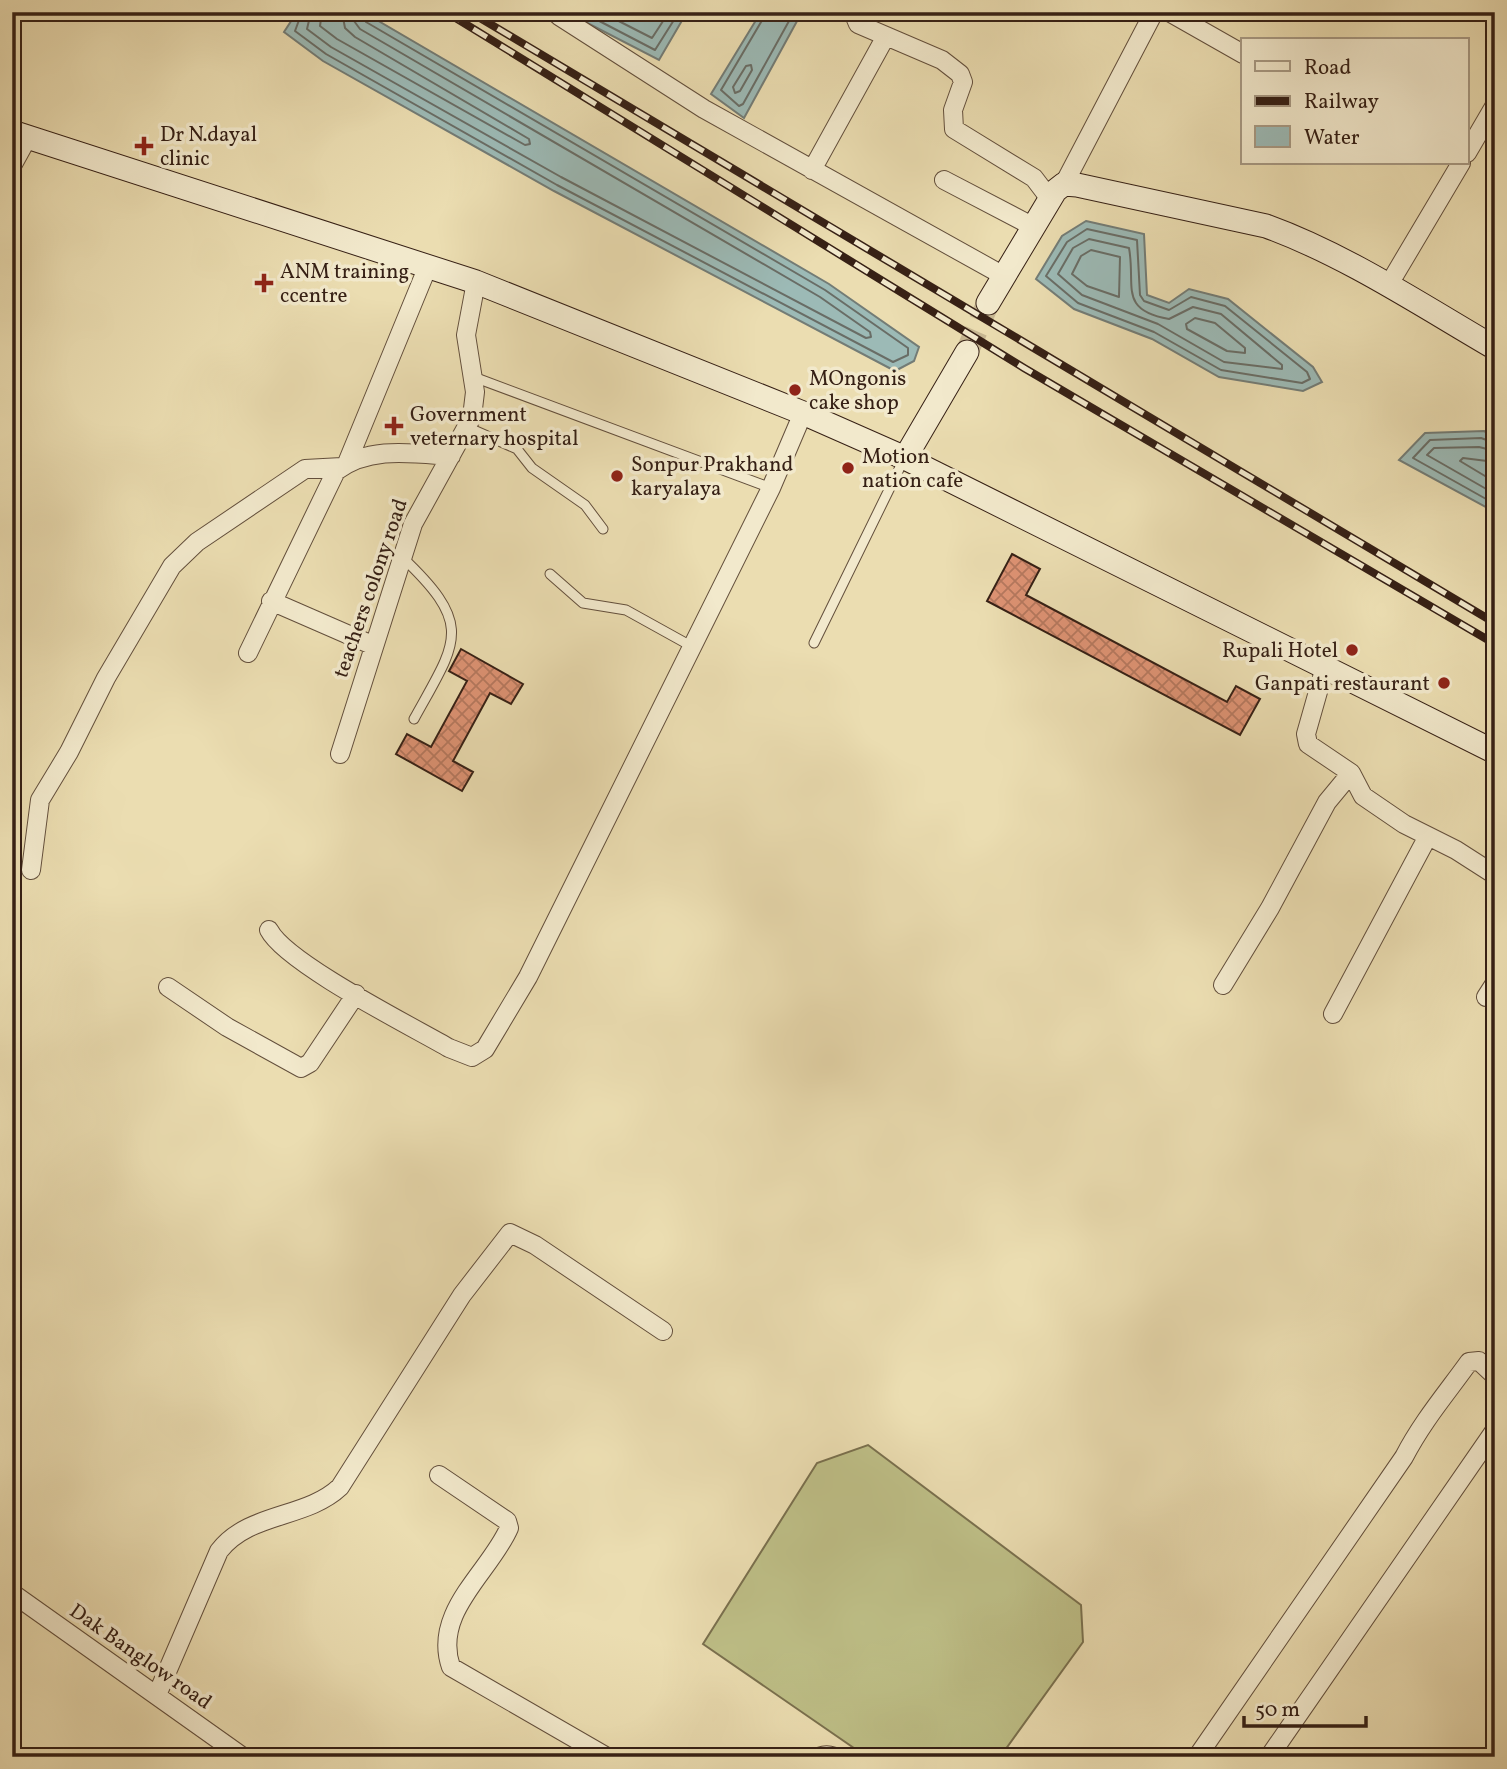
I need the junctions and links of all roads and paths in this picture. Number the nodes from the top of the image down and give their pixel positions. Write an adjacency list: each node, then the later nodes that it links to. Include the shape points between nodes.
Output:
1 (853, 12): 5 (street, via 858,24)
2 (1154, 12): 14 (street)
3 (1168, 12): 6 (street)
4 (559, 16): 12 (street, via 704,109)
5 (886, 36): 12 (street); 14 (street, via 953,67 963,82 953,110 954,129)
6 (1241, 53)
7 (1495, 106): 9 (street)
8 (20, 135): 11 (street); 16 (main road)
9 (1468, 151)
10 (1460, 164): 19 (street)
11 (12, 166)
12 (812, 170): 17 (street)
13 (944, 180): 15 (street)
14 (1057, 191): 15 (main road); 19 (main road, via 1266,226)
15 (1034, 227): 17 (main road)
16 (428, 266): 18 (main road); 28 (street)
17 (1004, 276): 20 (main road)
18 (476, 282): 23 (street, teachers colony road, via 466,335); 24 (main road)
19 (1388, 286): 21 (main road)
20 (988, 303)
21 (1495, 348)
22 (967, 352): 27 (main road)
23 (471, 376): 25 (street, teachers colony road, via 475,392); 29 (lane)
24 (803, 413): 27 (main road); 29 (street)
25 (467, 427): 26 (street, teachers colony road); 30 (lane, via 517,449 532,468 585,505)
26 (451, 456): 28 (street, via 398,452); 31 (street, teachers colony road, via 422,504)
27 (905, 458): 34 (lane); 38 (main road)
28 (344, 465): 33 (street, via 330,478); 44 (street, via 304,469 197,542 172,566 40,800)
29 (771, 488): 36 (street)
30 (603, 529)
31 (402, 557): 35 (street, teachers colony road); 39 (lane, via 438,596 452,629 450,654)
32 (550, 574): 36 (lane, via 583,603 626,610)
33 (271, 601): 35 (street); 37 (street)
34 (814, 643)
35 (372, 645): 41 (street, teachers colony road)
36 (691, 646): 49 (street, via 528,977 485,1049 465,1056)
37 (248, 653)
38 (1325, 667): 40 (main road); 42 (street, via 1305,739)
39 (414, 719)
40 (1495, 752)
41 (340, 754)
42 (1351, 773): 43 (street, via 1363,796); 47 (street, via 1327,802)
43 (1428, 836): 45 (street); 50 (street)
44 (31, 870)
45 (1495, 875)
46 (269, 930): 49 (street, via 284,950)
47 (1223, 985)
48 (168, 988): 49 (street, via 301,1068 310,1063)
49 (356, 994)
50 (1334, 1014)
51 (663, 1331): 56 (street, via 510,1233 462,1295 341,1487 321,1502 236,1533 219,1551)
52 (1495, 1376): 61 (street, via 1479,1362 1468,1362)
53 (1495, 1430): 62 (street)
54 (439, 1475): 58 (street, via 507,1521 509,1528 458,1606 449,1640 451,1667)
55 (12, 1593): 56 (street, Dak Banglow road)
56 (157, 1695): 57 (street, Dak Banglow road)
57 (243, 1757)
58 (607, 1757)
59 (811, 1757): 60 (lane, via 833,1750)
60 (844, 1757)
61 (1197, 1757)
62 (1269, 1757)

